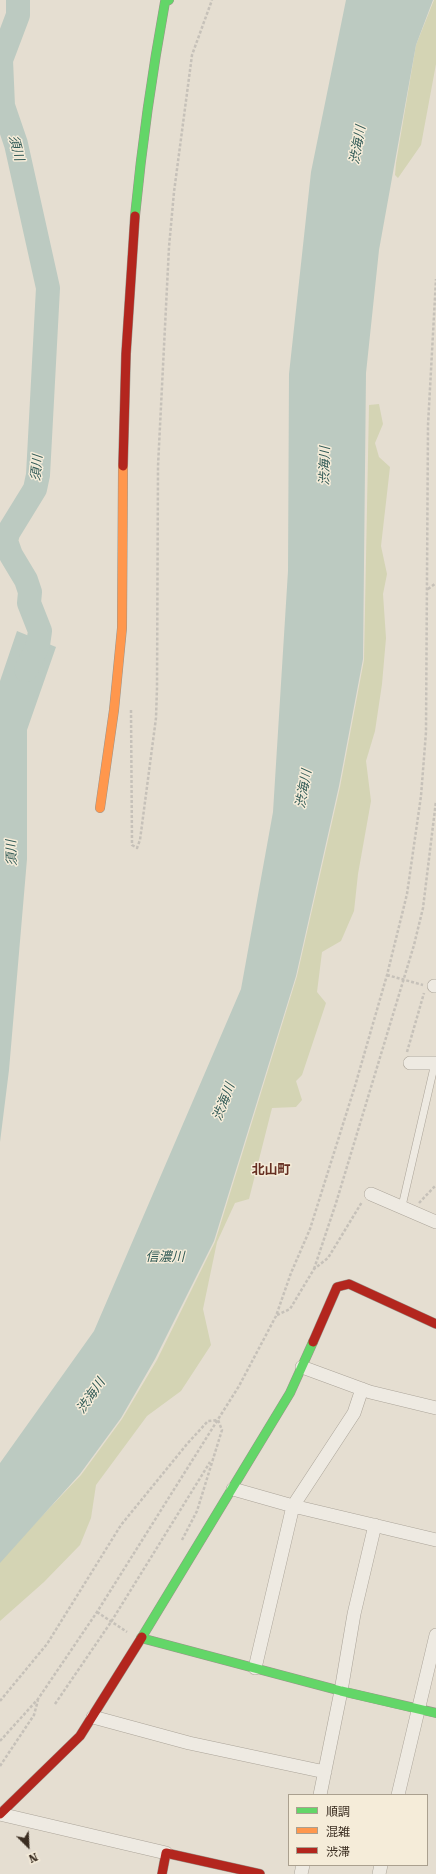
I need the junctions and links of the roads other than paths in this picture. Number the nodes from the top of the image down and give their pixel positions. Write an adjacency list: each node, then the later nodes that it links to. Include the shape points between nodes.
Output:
1 (169, 0): 2 (street, via 165,2 148,102 135,217 126,358 121,649)
2 (100, 808)
3 (410, 1063): 4 (street)
4 (436, 1063): 6 (lane)
5 (371, 1194): 6 (street)
6 (407, 1208): 7 (street)
7 (436, 1222)
8 (436, 1324): 9 (street, via 349,1284 341,1285 337,1287)
9 (302, 1367): 10 (street); 12 (street, via 290,1393)
10 (362, 1389): 11 (street); 13 (street, via 354,1413)
11 (436, 1408)
12 (234, 1489): 13 (street); 17 (street)
13 (293, 1506): 14 (street); 18 (street)
14 (375, 1525): 15 (street); 19 (street, via 354,1614)
15 (436, 1540)
16 (436, 1635): 20 (street)
17 (141, 1638): 18 (street); 22 (street)
18 (255, 1668): 19 (street)
19 (341, 1691): 20 (street); 23 (street)
20 (419, 1709): 21 (street); 25 (street)
21 (436, 1713)
22 (93, 1717): 23 (street, via 189,1743); 26 (street, via 80,1736)
23 (325, 1772): 24 (street)
24 (320, 1794)
25 (398, 1794)
26 (0, 1814): 27 (street)
27 (166, 1853): 28 (street); 29 (street)
28 (162, 1874)
29 (260, 1874)

